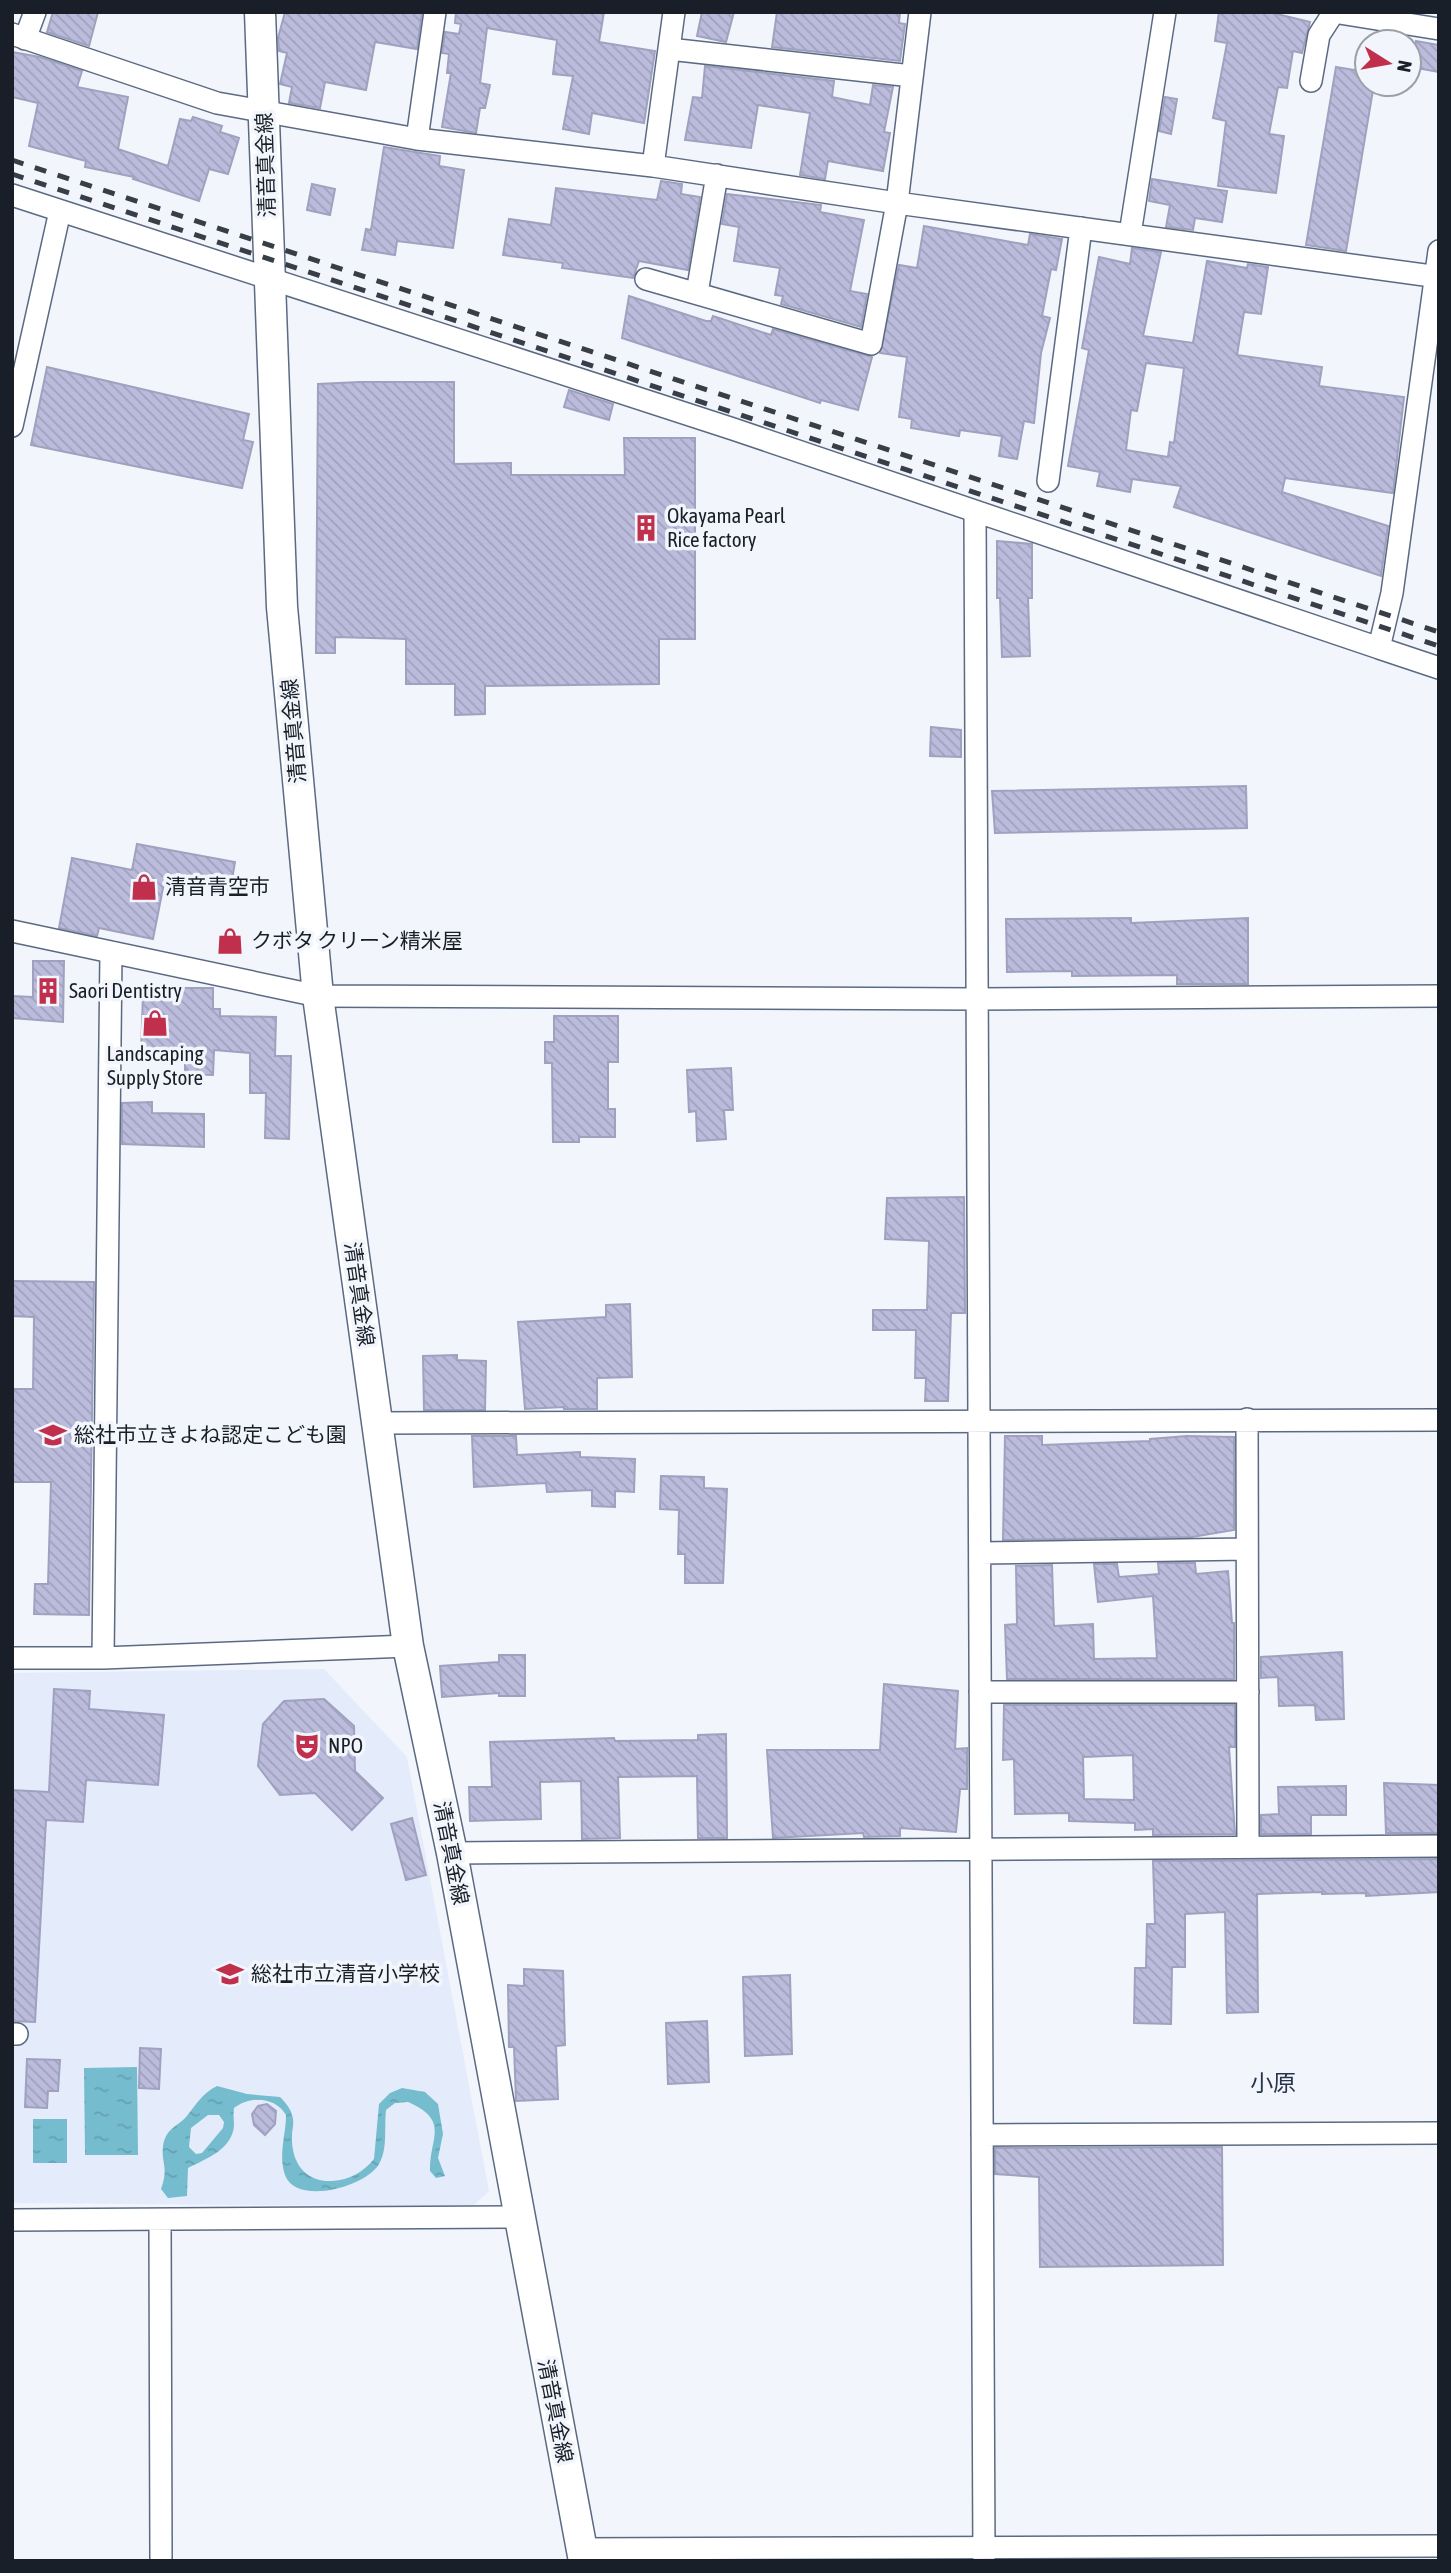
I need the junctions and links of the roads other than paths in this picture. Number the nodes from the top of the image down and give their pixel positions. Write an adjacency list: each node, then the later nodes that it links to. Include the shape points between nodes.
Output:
1 (35, 12): 9 (street)
2 (260, 12): 13 (main road, 清音真金線)
3 (435, 12): 14 (street)
4 (674, 12): 10 (street)
5 (920, 12): 11 (street)
6 (1165, 12): 21 (street)
7 (1333, 13): 8 (street); 12 (street, via 1319,35)
8 (1439, 29)
9 (19, 37): 13 (street, via 217,103)
10 (668, 49): 11 (street); 15 (street)
11 (912, 76): 18 (street)
12 (1311, 81)
13 (264, 112): 14 (street); 24 (main road, 清音真金線)
14 (417, 139): 15 (street)
15 (653, 166): 16 (street)
16 (717, 175): 18 (street); 26 (street)
17 (12, 195): 19 (street)
18 (897, 203): 20 (street); 26 (street, via 871,344)
19 (60, 211): 24 (street); 27 (street)
20 (1082, 228): 21 (street); 28 (street)
21 (1130, 234): 23 (street)
22 (1439, 251): 23 (street)
23 (1437, 277): 30 (street, via 1392,593)
24 (269, 278): 29 (street); 34 (main road, 清音真金線, via 282,607)
25 (646, 279): 26 (street)
26 (697, 293)
27 (12, 426)
28 (1048, 481)
29 (975, 512): 30 (street); 36 (street)
30 (1379, 648): 31 (street)
31 (1439, 668)
32 (12, 931): 33 (street)
33 (111, 953): 34 (street); 45 (street)
34 (318, 996): 36 (street); 39 (main road, 清音真金線)
35 (1439, 996): 36 (street)
36 (977, 999): 40 (street)
37 (1247, 1419): 38 (street); 40 (street); 41 (street)
38 (1439, 1420)
39 (377, 1423): 40 (street); 43 (main road, 清音真金線)
40 (979, 1423): 42 (street)
41 (1247, 1549): 42 (street); 47 (street)
42 (979, 1553): 46 (street)
43 (408, 1646): 45 (street); 51 (main road, 清音真金線)
44 (12, 1658): 45 (street)
45 (103, 1658)
46 (980, 1692): 47 (street); 50 (street)
47 (1248, 1692): 48 (street)
48 (1248, 1846): 49 (street); 50 (street)
49 (1439, 1846)
50 (981, 1848): 51 (street); 53 (street)
51 (452, 1853): 54 (main road, 清音真金線)
52 (1439, 2133): 53 (street)
53 (982, 2135): 58 (street)
54 (520, 2217): 56 (street); 59 (main road, 清音真金線)
55 (12, 2220): 56 (street)
56 (160, 2220): 60 (street)
57 (1439, 2546): 58 (street)
58 (984, 2554): 59 (street)
59 (583, 2555)
60 (161, 2561)

